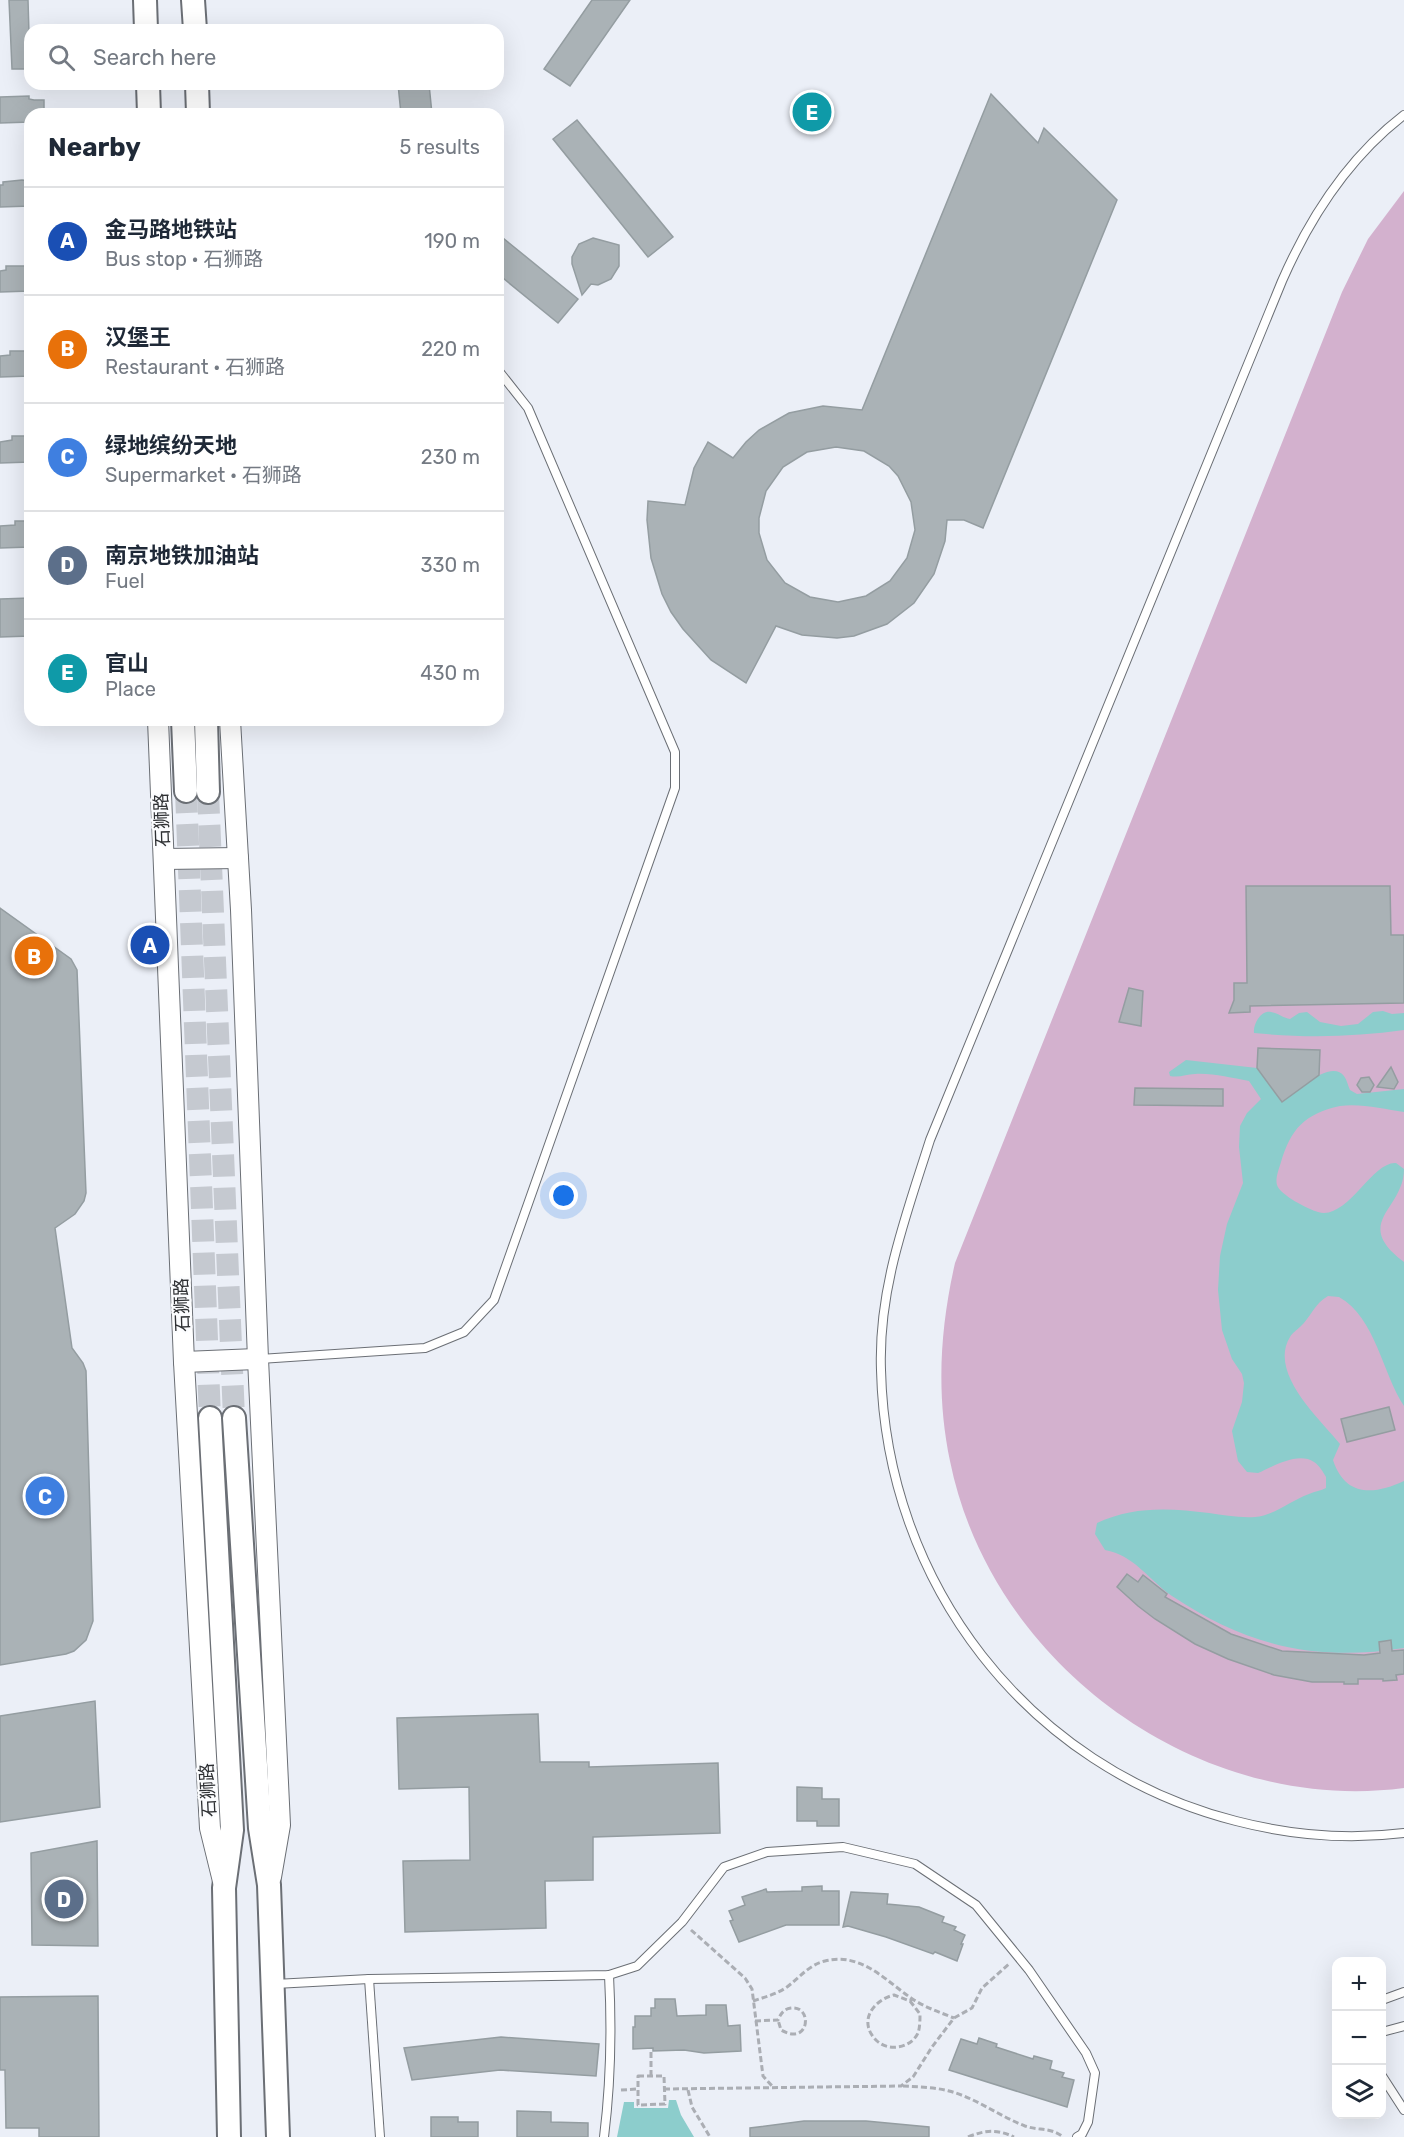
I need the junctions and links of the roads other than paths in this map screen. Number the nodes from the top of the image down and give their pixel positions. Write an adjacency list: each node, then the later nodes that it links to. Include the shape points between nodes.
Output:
1 (145, 0): 3 (main road)
2 (193, 0): 4 (main road)
3 (146, 24)
4 (195, 24)
5 (148, 90): 7 (main road)
6 (197, 90): 8 (main road)
7 (149, 108)
8 (198, 108)
9 (1404, 115): 21 (lane, via 1372,143 1329,194 1282,281 930,1140 892,1263 880,1368 893,1473 924,1562 964,1633 1034,1713 1120,1775 1218,1816 1287,1832 1357,1836)
10 (504, 378): 17 (lane, via 528,408 675,752 675,788 494,1300 464,1332 425,1348)
11 (158, 726): 16 (street, 石狮路)
12 (184, 726): 13 (main road, 石狮路, via 197,792)
13 (205, 726)
14 (230, 726): 15 (street)
15 (238, 858): 16 (street); 17 (street)
16 (164, 859): 18 (street, 石狮路)
17 (258, 1359): 18 (street); 22 (street, via 280,1825)
18 (184, 1362): 23 (street, 石狮路, via 210,1828)
19 (210, 1418): 23 (main road, 石狮路, via 232,1830)
20 (234, 1418): 22 (main road, via 260,1828)
21 (1404, 1833)
22 (269, 1885): 26 (main road)
23 (224, 1888): 33 (main road, 石狮路)
24 (609, 1975): 25 (lane); 36 (lane, via 612,2035); 37 (lane, via 637,1966 682,1922 724,1868 767,1852 843,1847 915,1864 976,1905 1018,1956 1086,2054 1095,2073 1088,2122)
25 (369, 1979): 26 (lane); 35 (lane)
26 (273, 1984): 34 (main road)
27 (1404, 1992): 28 (lane)
28 (1386, 1999)
29 (1404, 2026): 30 (lane)
30 (1386, 2031)
31 (1386, 2082): 32 (lane)
32 (1404, 2110)
33 (229, 2137)
34 (278, 2137)
35 (380, 2137)
36 (604, 2137)
37 (1077, 2137)

